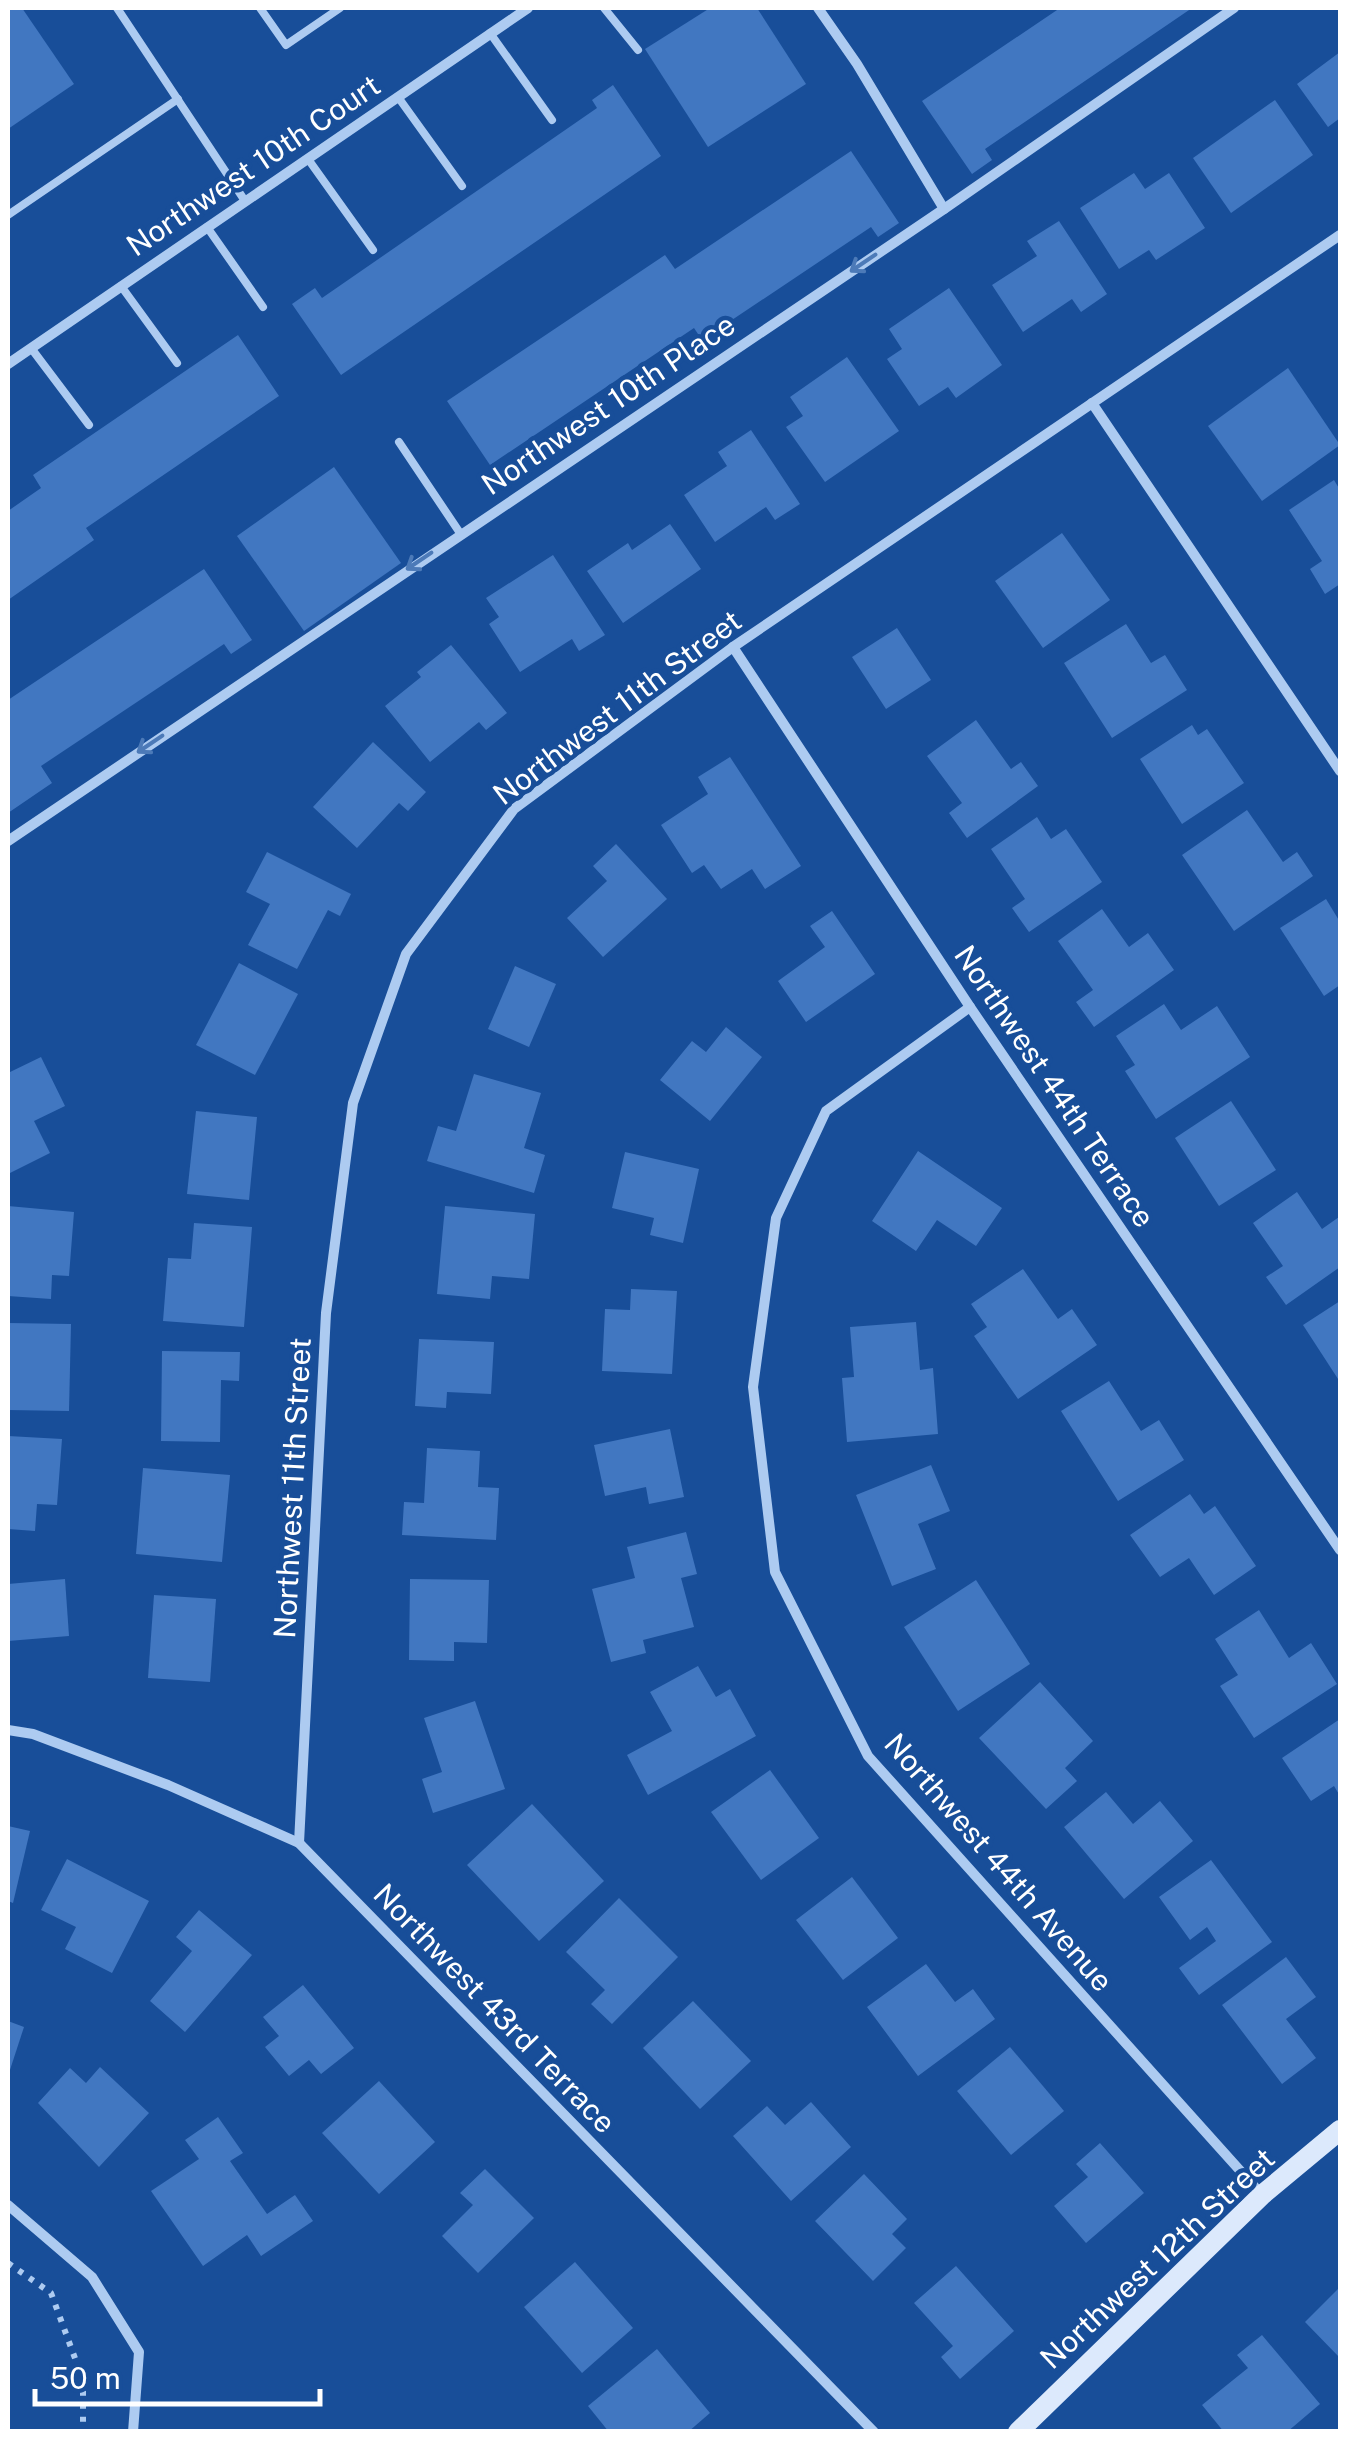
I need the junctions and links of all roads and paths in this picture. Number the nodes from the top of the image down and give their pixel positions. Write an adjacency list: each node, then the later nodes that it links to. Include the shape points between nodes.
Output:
1 (117, 8): 11 (lane)
2 (260, 8): 3 (lane, via 286,45)
3 (340, 8)
4 (528, 8): 8 (street, Northwest 10th Court)
5 (604, 8): 9 (lane)
6 (818, 8): 16 (street)
7 (1234, 8): 16 (street, Northwest 10th Place)
8 (490, 33): 10 (street, Northwest 10th Court); 12 (lane)
9 (638, 50)
10 (398, 97): 13 (street, Northwest 10th Court); 14 (lane)
11 (178, 99): 15 (lane); 17 (lane)
12 (552, 120)
13 (308, 158): 15 (street, Northwest 10th Court); 20 (lane)
14 (462, 186)
15 (246, 201): 18 (street, Northwest 10th Court)
16 (944, 209): 29 (street, Northwest 10th Place, one-way to 29)
17 (8, 215)
18 (207, 227): 21 (street, Northwest 10th Court); 22 (lane)
19 (1340, 235): 26 (street, Northwest 11th Street)
20 (373, 250)
21 (121, 286): 23 (street, Northwest 10th Court); 24 (lane)
22 (262, 308)
23 (31, 348): 25 (street, Northwest 10th Court); 27 (lane)
24 (176, 363)
25 (8, 364)
26 (1092, 404): 30 (street, Northwest 11th Street); 31 (street)
27 (88, 425)
28 (399, 442): 29 (lane)
29 (460, 533): 32 (street, Northwest 10th Place, one-way to 32)
30 (733, 647): 33 (street, Northwest 44th Terrace); 36 (street, Northwest 11th Street, via 514,810 406,954 354,1103 326,1313)
31 (1340, 770)
32 (8, 841)
33 (970, 1007): 34 (street, Northwest 44th Terrace); 38 (street, Northwest 44th Avenue, via 826,1112 776,1218 753,1387 775,1572 868,1756)
34 (1340, 1550)
35 (8, 1730): 36 (street, Northwest 43rd Terrace, via 168,1785)
36 (300, 1843): 43 (street, Northwest 43rd Terrace)
37 (1340, 2130): 38 (street, Northwest 12th Street)
38 (1262, 2196): 44 (street, Northwest 12th Street)
39 (8, 2205): 42 (street, via 92,2277 139,2352)
40 (8, 2264): 41 (path, via 51,2294 83,2380)
41 (83, 2432)
42 (133, 2432)
43 (874, 2432)
44 (1018, 2432)

